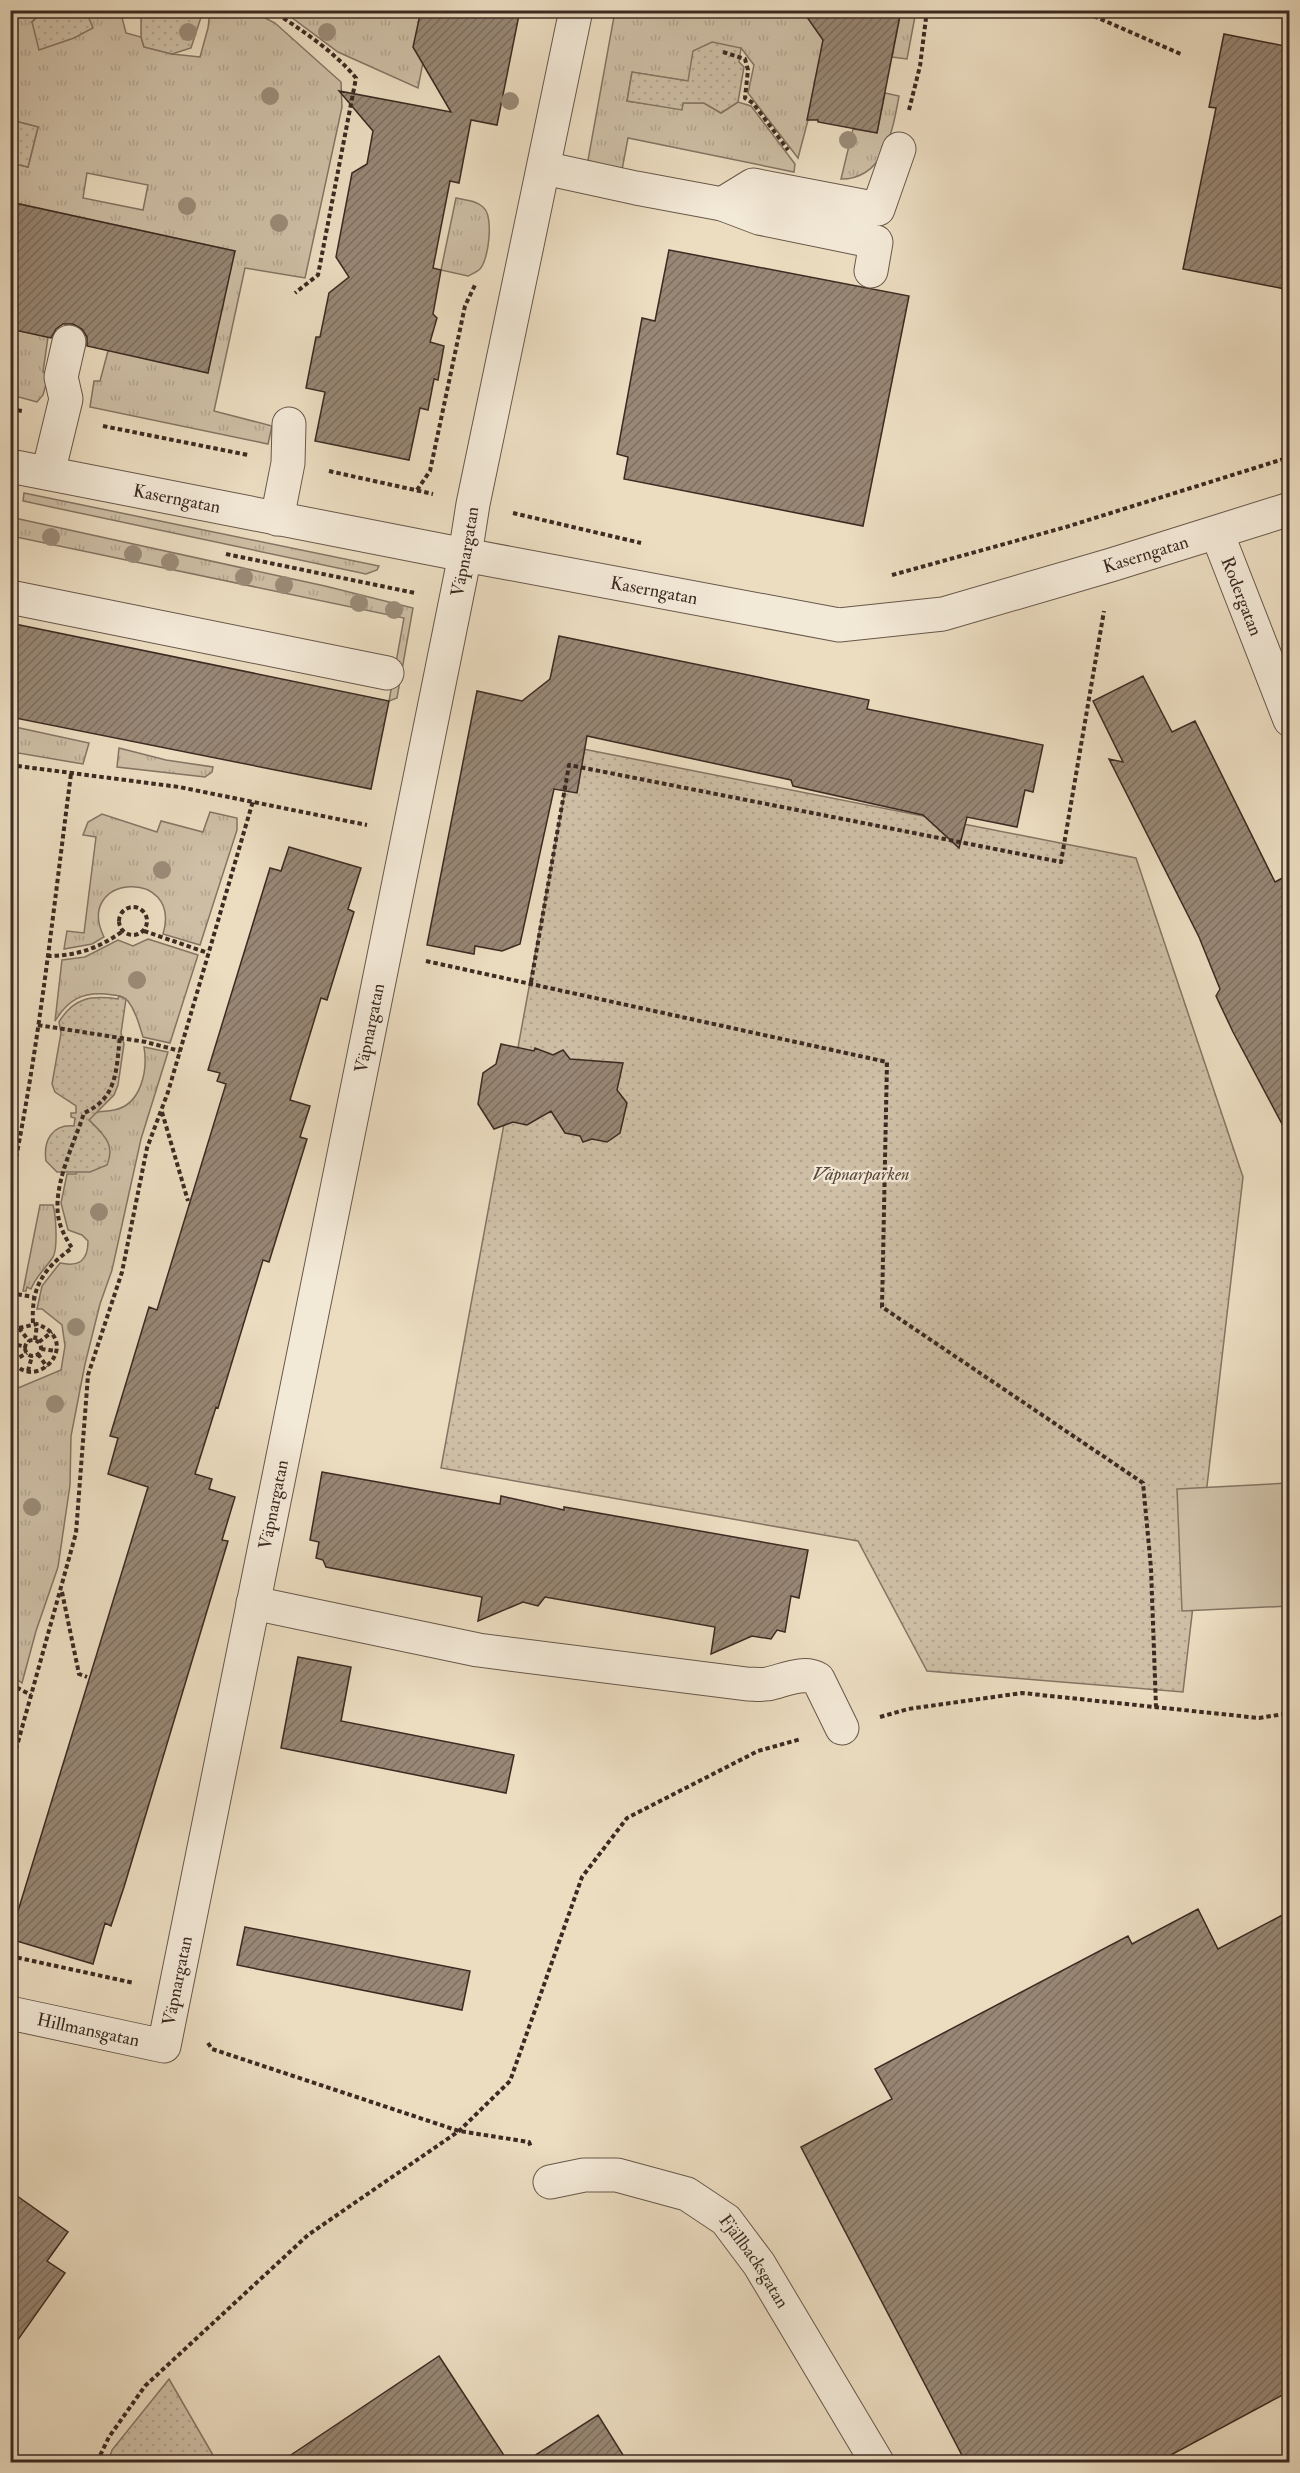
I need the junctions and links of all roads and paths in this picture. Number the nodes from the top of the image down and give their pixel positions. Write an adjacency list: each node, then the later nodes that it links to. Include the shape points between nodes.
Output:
1 (270, 10): 12 (path, via 347,67 356,78 318,275)
2 (576, 10): 8 (street, Väpnargatan)
3 (927, 10): 7 (path, via 920,66)
4 (1080, 10): 6 (path)
5 (723, 52): 9 (path, via 745,59 745,98 753,103 802,169)
6 (1183, 55)
7 (899, 149): 9 (street, via 878,209)
8 (544, 168): 10 (street); 21 (street, Väpnargatan)
9 (819, 198): 10 (street, via 753,185)
10 (722, 204): 11 (street, via 759,218 876,242)
11 (872, 271)
12 (295, 293)
13 (78, 344): 14 (street, via 61,377)
14 (63, 408): 15 (path); 18 (path); 20 (street)
15 (10, 409)
16 (289, 424): 18 (street)
17 (1290, 457): 28 (path, via 1066,527)
18 (288, 463): 21 (path); 23 (street)
19 (10, 466): 20 (street, Kaserngatan)
20 (48, 473): 23 (street, Kaserngatan)
21 (473, 504): 25 (path); 26 (street, Väpnargatan)
22 (1290, 509): 24 (street, Kaserngatan)
23 (277, 519): 26 (street, Kaserngatan)
24 (1217, 533): 27 (street, Kaserngatan); 30 (street, Rodergatan)
25 (642, 543)
26 (465, 555): 27 (street, Kaserngatan, via 839,625 944,614); 36 (street, Väpnargatan)
27 (1111, 565): 42 (path, via 1060,862 569,765)
28 (890, 575)
29 (10, 597): 31 (street)
30 (1278, 654): 32 (street, Rodergatan)
31 (387, 673)
32 (1290, 720)
33 (10, 765): 34 (path)
34 (71, 774): 35 (path); 41 (path)
35 (253, 801): 36 (path); 39 (path)
36 (409, 831): 40 (street, Väpnargatan)
37 (123, 931): 38 (path, via 129,935); 38 (path, via 120,916 132,907 145,914); 41 (path, via 88,951)
38 (144, 931): 39 (path)
39 (208, 953): 45 (path)
40 (385, 953): 42 (path); 68 (street, Väpnargatan)
41 (47, 956): 43 (path)
42 (531, 982): 72 (path, via 887,1062 882,1307 1143,1483 1151,1568)
43 (38, 1025): 44 (path); 47 (path)
44 (120, 1037): 45 (path); 50 (path, via 112,1089 84,1113 61,1180 57,1211 72,1248 56,1259 38,1282)
45 (180, 1051): 46 (path)
46 (161, 1110): 48 (path); 67 (path, via 147,1148 122,1272 87,1375 76,1533)
47 (10, 1187)
48 (188, 1201)
49 (10, 1293): 50 (path)
50 (33, 1297): 51 (path)
51 (35, 1323): 52 (path); 53 (path); 56 (path)
52 (19, 1328): 54 (path); 55 (path)
53 (52, 1332): 56 (path); 59 (path)
54 (10, 1341): 57 (path)
55 (29, 1341): 56 (path); 57 (path)
56 (37, 1341): 58 (path)
57 (26, 1347): 60 (path)
58 (41, 1349): 59 (path); 61 (path)
59 (57, 1351): 65 (path)
60 (27, 1353): 63 (path); 64 (path)
61 (38, 1354): 63 (path); 65 (path)
62 (10, 1355): 64 (path)
63 (32, 1356): 66 (path)
64 (13, 1362): 66 (path)
65 (47, 1367): 66 (path)
66 (28, 1371)
67 (62, 1590): 69 (path, via 79,1674); 71 (path)
68 (253, 1603): 74 (street, via 478,1650 598,1667 747,1684 814,1676); 77 (street, Väpnargatan)
69 (87, 1677)
70 (10, 1684): 71 (path)
71 (31, 1695): 75 (path)
72 (1156, 1707): 73 (path, via 1259,1718); 74 (path, via 1022,1693 908,1709)
73 (1290, 1713)
74 (842, 1728): 80 (path, via 758,1751 627,1818 582,1877 510,2081)
75 (10, 1771)
76 (10, 1956): 77 (path)
77 (175, 1992): 79 (street, Väpnargatan); 80 (path, via 212,2049)
78 (10, 2013): 79 (street, Hillmansgatan)
79 (164, 2046)
80 (459, 2131): 81 (path, via 529,2142); 82 (path, via 308,2235 145,2386 109,2438)
81 (550, 2182): 83 (street, Fjällbacksgatan, via 584,2175 617,2175 687,2194 726,2220 759,2264)
82 (97, 2463)
83 (877, 2463)

